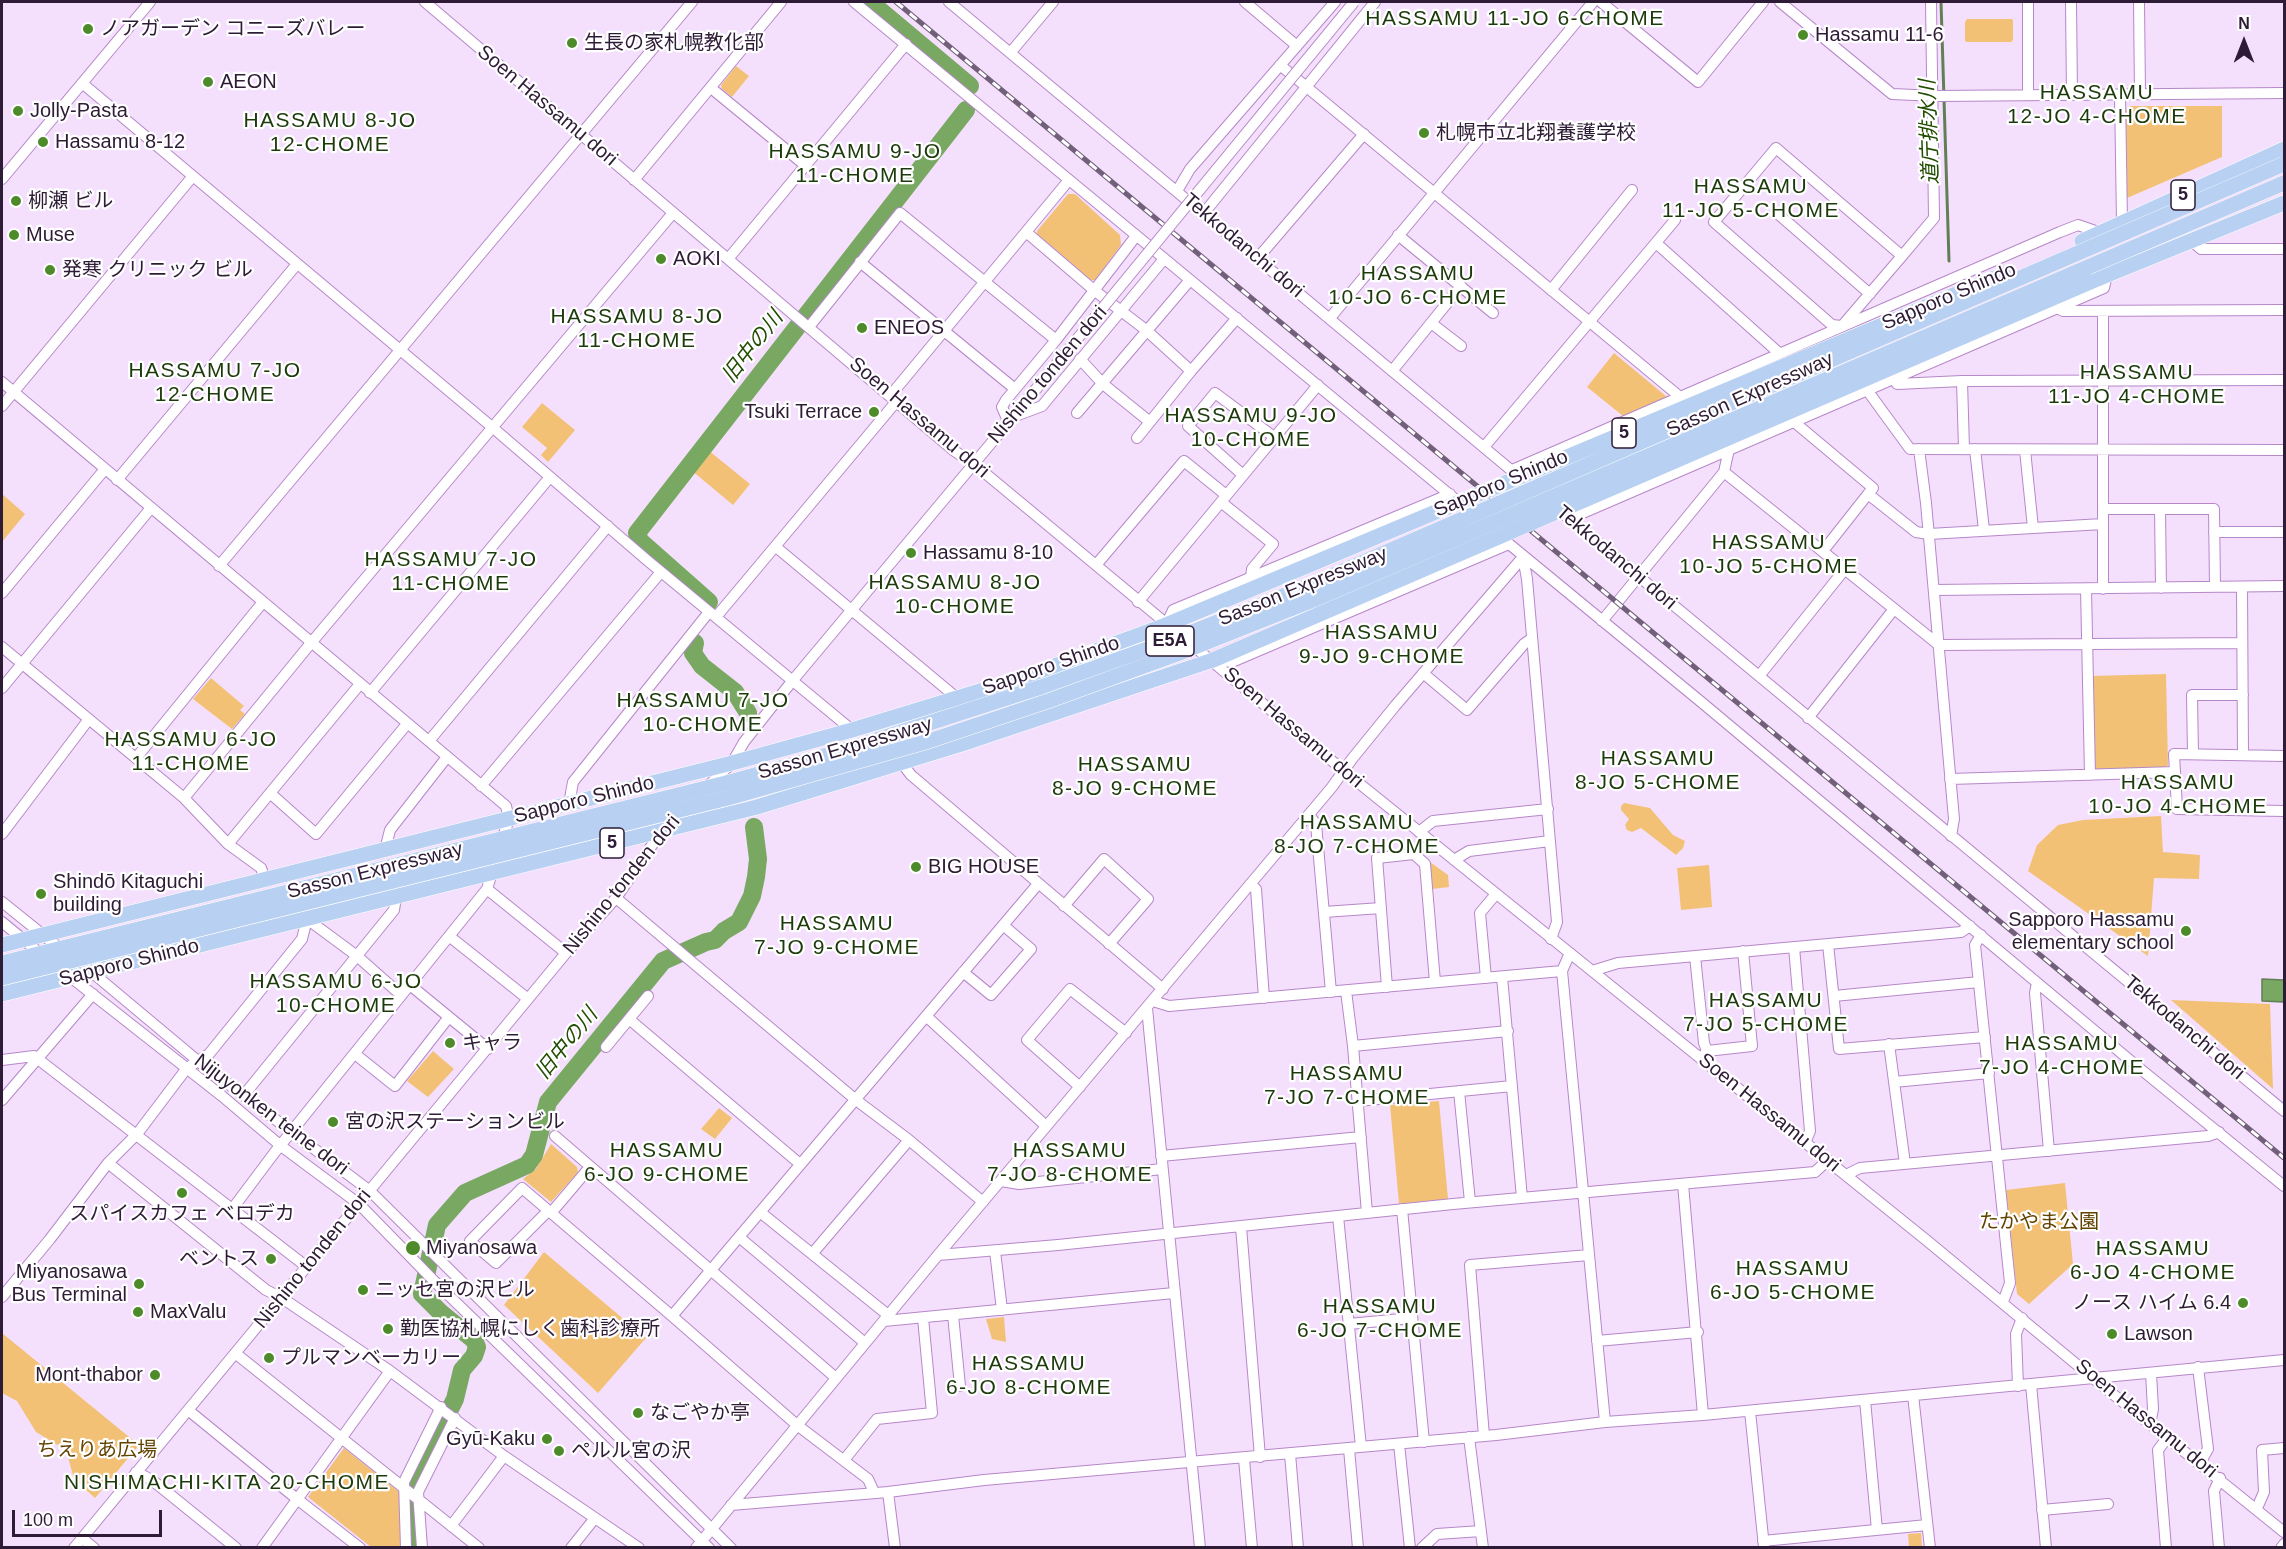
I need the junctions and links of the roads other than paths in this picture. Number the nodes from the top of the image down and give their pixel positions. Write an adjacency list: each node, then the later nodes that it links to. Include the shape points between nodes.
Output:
1 (150, 2): 24 (street)
2 (425, 2): 33 (street, Soen Hassamu dori)
3 (781, 2): 26 (street)
4 (854, 2): 20 (street)
5 (950, 2): 22 (street, Tekkodanchi dori)
6 (1053, 2): 22 (street)
7 (1245, 2): 21 (street)
8 (1335, 2): 21 (street)
9 (1354, 2): 107 (street, Nishino tonden dori, bridge)
10 (1375, 2): 25 (street)
11 (1593, 2): 45 (street)
12 (1601, 2): 13 (street, via 1698,82)
13 (1763, 2)
14 (1780, 2): 32 (street, via 1892,94)
15 (1931, 2): 32 (street)
16 (2028, 2): 30 (street)
17 (2071, 2): 31 (street)
18 (2139, 2): 29 (street)
19 (689, 3): 33 (street)
20 (906, 44): 37 (street); 41 (street)
21 (1296, 46): 23 (street)
22 (1011, 52): 44 (street, Tekkodanchi dori)
23 (1280, 65): 25 (street); 44 (street, via 1190,169)
24 (82, 83): 38 (street); 39 (street)
25 (1307, 87): 34 (street); 48 (street)
26 (711, 88): 37 (street); 40 (street)
27 (2284, 93): 29 (street)
28 (2120, 94): 29 (street); 31 (street); 51 (street)
29 (2140, 94)
30 (2028, 95): 31 (street); 32 (street)
31 (2072, 95)
32 (1934, 96): 59 (street, via 1934,218)
33 (580, 134): 40 (street, Soen Hassamu dori); 88 (street)
34 (1364, 134): 45 (street); 62 (street)
35 (2284, 150): 51 (highway, Sapporo Shindo / 5)
36 (2284, 164): 244 (highway, Sasson Expressway / E5A, bridge, via 1308,586 1041,687 875,741 726,783)
37 (806, 165): 60 (street)
38 (193, 176): 64 (street); 102 (street)
39 (2, 179)
40 (634, 180): 47 (street, Soen Hassamu dori)
41 (1069, 180): 52 (street); 55 (street)
42 (2284, 183): 250 (highway, Sasson Expressway / E5A, bridge, via 1313,600 1048,701 918,744 729,798)
43 (1632, 190): 69 (street)
44 (1177, 191): 48 (street, Tekkodanchi dori)
45 (1433, 192): 54 (street); 69 (street)
46 (2284, 203): 56 (highway, Sapporo Shindo / 5)
47 (673, 213): 60 (street, Soen Hassamu dori); 110 (street)
48 (1204, 213): 62 (street, Tekkodanchi dori)
49 (1777, 213): 71 (street)
50 (1675, 220): 57 (street)
51 (2122, 223): 53 (highway, Sapporo Shindo / 5)
52 (1026, 232): 67 (street); 70 (street)
53 (2101, 232): 77 (street, via 2078,225); 165 (highway, Sapporo Shindo / 5, bridge)
54 (1398, 235): 68 (street); 79 (street)
55 (1136, 236): 61 (street); 70 (street)
56 (2192, 241): 58 (street, via 2201,249); 65 (highway, Sapporo Shindo / 5)
57 (1656, 243): 80 (street); 89 (street)
58 (2284, 249)
59 (1902, 256): 71 (street); 83 (street, via 1776,148 1714,222 1832,326)
60 (729, 259): 82 (street, Soen Hassamu dori)
61 (1164, 259): 66 (street); 73 (street)
62 (1257, 259): 79 (street, Tekkodanchi dori)
63 (861, 262): 67 (street, via 900,213); 82 (street); 85 (street)
64 (297, 264): 88 (street); 126 (street)
65 (2107, 275): 72 (street, via 2104,288); 172 (highway, Sapporo Shindo / 5, bridge)
66 (1190, 280): 78 (street); 84 (street)
67 (984, 282): 85 (street); 86 (street)
68 (1461, 286): 76 (street); 81 (street)
69 (1551, 290): 80 (street)
70 (1095, 291): 73 (street); 86 (street)
71 (1866, 298): 77 (street); 83 (street)
72 (2057, 308): 75 (street); 93 (street)
73 (1121, 310): 84 (street); 90 (street)
74 (2284, 310): 75 (street)
75 (2103, 311): 94 (street)
76 (1493, 313)
77 (1874, 313): 83 (street)
78 (1237, 318): 91 (street); 99 (street)
79 (1330, 318): 92 (street, Tekkodanchi dori)
80 (1590, 322): 103 (street); 113 (street)
81 (1431, 323): 87 (street); 92 (street)
82 (807, 325): 104 (street, Soen Hassamu dori)
83 (1842, 326): 89 (street)
84 (1146, 330): 91 (street); 98 (street)
85 (944, 331): 100 (street); 104 (street)
86 (1056, 340): 100 (street)
87 (1461, 346)
88 (400, 351): 110 (street); 146 (street)
89 (1779, 353): 103 (street)
90 (1080, 360): 98 (street); 107 (street, via 1042,406)
91 (1191, 371): 109 (street)
92 (1392, 371): 113 (street, Tekkodanchi dori)
93 (1894, 379): 96 (street, via 1897,384); 101 (street)
94 (2103, 380): 95 (street); 96 (street); 118 (street)
95 (2284, 380)
96 (1962, 381): 116 (street)
97 (2, 382): 102 (street)
98 (1103, 384): 106 (street); 109 (street)
99 (1318, 384): 111 (street); 127 (street)
100 (1015, 389): 107 (street, via 1002,406)
101 (1866, 390): 108 (street); 115 (street, via 1910,449)
102 (13, 393): 105 (street); 121 (street)
103 (1679, 396): 122 (street)
104 (893, 399): 120 (street, Soen Hassamu dori); 142 (street)
105 (2, 406)
106 (1077, 412)
107 (1013, 417): 120 (street, Nishino tonden dori)
108 (1793, 421): 114 (street); 128 (street, via 1872,488)
109 (1150, 422): 112 (street)
110 (492, 427): 125 (street); 167 (street)
111 (1274, 437): 124 (street); 124 (street, via 1215,393 1188,426)
112 (1137, 438)
113 (1484, 447): 122 (street, Tekkodanchi dori)
114 (1729, 449): 123 (street); 133 (street)
115 (1919, 449): 116 (street); 140 (street)
116 (1969, 449): 117 (street); 137 (street)
117 (2025, 450): 118 (street); 136 (street)
118 (2103, 450): 119 (street); 131 (street)
119 (2284, 450)
120 (974, 464): 145 (street, Soen Hassamu dori); 162 (street, Nishino tonden dori)
121 (105, 469): 126 (street); 158 (street)
122 (1512, 470): 133 (street, Tekkodanchi dori)
123 (1724, 472): 143 (street); 149 (street)
124 (1243, 475): 129 (street)
125 (550, 477): 135 (street); 179 (street)
126 (117, 480): 130 (street)
127 (1450, 494): 141 (street); 150 (street)
128 (1868, 494): 140 (street, via 1916,532); 143 (street)
129 (1223, 498): 145 (street, via 1184,461); 150 (street, via 1273,544 1252,569); 160 (street)
130 (151, 508): 146 (street); 173 (street)
131 (2103, 509): 132 (street); 134 (street)
132 (2160, 509): 138 (street, via 2214,509); 153 (street)
133 (1569, 519): 149 (street, Tekkodanchi dori)
134 (2103, 524): 136 (street); 156 (street)
135 (608, 526): 148 (street); 186 (street)
136 (2033, 528): 137 (street)
137 (1984, 530): 140 (street)
138 (2214, 532): 139 (street); 154 (street)
139 (2284, 532)
140 (1929, 534): 157 (street)
141 (1509, 544): 144 (street); 172 (street, via 1232,662)
142 (776, 547): 162 (street); 163 (street)
143 (1823, 551): 147 (street)
144 (1523, 557): 164 (street); 166 (street); 174 (street)
145 (1096, 565): 160 (street, Soen Hassamu dori)
146 (219, 566): 159 (street)
147 (1845, 569): 161 (street); 175 (street)
148 (661, 572): 163 (street); 198 (street)
149 (1638, 577): 164 (street); 175 (street, Tekkodanchi dori)
150 (1251, 578): 165 (street, via 1173,610)
151 (2284, 586): 152 (street)
152 (2242, 587): 154 (street); 168 (street)
153 (2161, 588): 154 (street); 156 (street)
154 (2215, 588)
155 (2086, 589): 156 (street); 157 (street); 169 (street)
156 (2103, 589)
157 (1934, 591): 170 (street)
158 (2, 593)
159 (263, 602): 167 (street); 191 (street)
160 (1138, 602): 165 (street, Soen Hassamu dori)
161 (1894, 609): 170 (street); 182 (street)
162 (852, 611): 176 (street, Nishino tonden dori); 181 (street)
163 (713, 615): 176 (street); 201 (street, via 573,782)
164 (1602, 621): 229 (street)
165 (1166, 625): 172 (street, Soen Hassamu dori); 181 (highway, Sapporo Shindo / 5)
166 (1531, 639): 174 (street, via 1467,710); 202 (street)
167 (311, 643): 177 (street); 200 (street)
168 (2242, 643): 169 (street); 180 (street)
169 (2087, 644): 170 (street); 196 (street)
170 (1939, 645): 197 (street)
171 (2, 647): 173 (street)
172 (1213, 660): 192 (highway, Sapporo Shindo / 5); 194 (street, Soen Hassamu dori)
173 (21, 664): 178 (street); 183 (street)
174 (1423, 673): 194 (street)
175 (1759, 676): 182 (street, Tekkodanchi dori)
176 (793, 680): 185 (street); 193 (street, Nishino tonden dori, via 744,742)
177 (360, 684): 179 (street); 199 (street)
178 (2, 688)
179 (370, 693): 184 (street)
180 (2243, 695): 187 (street, via 2192,695); 188 (street)
181 (957, 698): 185 (highway, Sapporo Shindo / 5)
182 (1808, 718): 209 (street, Tekkodanchi dori)
183 (89, 719): 191 (street); 208 (street)
184 (407, 724): 186 (street); 199 (street, via 316,834)
185 (852, 730): 193 (highway, Sapporo Shindo / 5)
186 (429, 741): 190 (street)
187 (2193, 754): 188 (street); 195 (street, via 2174,754)
188 (2244, 755): 189 (street)
189 (2284, 756)
190 (447, 757): 198 (street); 212 (street, via 390,830)
191 (135, 758): 200 (street)
192 (902, 762): 206 (highway, Sapporo Shindo / 5, via 757,807); 216 (street, via 911,775)
193 (732, 764): 201 (highway, Sapporo Shindo / 5); 206 (street, Nishino tonden dori)
194 (1344, 771): 204 (street); 207 (street, Soen Hassamu dori)
195 (2175, 772): 196 (street); 203 (street, via 2177,809)
196 (2090, 775): 197 (street)
197 (1950, 779): 209 (street, via 1954,819)
198 (481, 786): 205 (street, via 506,806)
199 (270, 793): 211 (street)
200 (184, 798): 211 (street)
201 (569, 804): 205 (highway, Sapporo Shindo / 5)
202 (1548, 809): 207 (street, via 1433,821); 210 (street)
203 (2284, 812)
204 (1309, 814): 217 (street); 225 (street, via 1316,824)
205 (509, 819): 212 (highway, Sapporo Shindo / 5); 214 (street)
206 (661, 831): 214 (highway, Sapporo Shindo / 5); 221 (street, Nishino tonden dori)
207 (1419, 832): 213 (street, Soen Hassamu dori)
208 (2, 834)
209 (1951, 836): 294 (street, Tekkodanchi dori)
210 (1550, 841): 213 (street, via 1469,851); 233 (street, via 1557,922)
211 (228, 844): 215 (street, via 261,868)
212 (385, 850): 215 (highway, Sapporo Shindo / 5)
213 (1454, 860): 219 (street, Soen Hassamu dori)
214 (492, 873): 218 (street); 220 (highway, Sapporo Shindo / 5)
215 (265, 880): 230 (highway, Sapporo Shindo / 5)
216 (1038, 884): 223 (street); 228 (street)
217 (1250, 884): 258 (street); 266 (street, via 1256,889)
218 (487, 889): 232 (street); 240 (street)
219 (1496, 894): 233 (street, Soen Hassamu dori); 252 (street, via 1479,913)
220 (396, 897): 226 (highway, Sapporo Shindo / 5); 242 (street, via 394,910)
221 (616, 898): 240 (street, Nishino tonden dori); 292 (street)
222 (2, 902): 230 (street, Nijuyonken teine dori)
223 (1064, 906): 235 (street); 235 (street, via 1104,859 1149,898)
224 (1381, 908): 225 (street); 253 (street, via 1377,858 1413,854 1425,864); 257 (street)
225 (1324, 912): 259 (street)
226 (306, 919): 242 (street); 247 (highway, Sapporo Shindo / 5); 283 (street, via 302,939 209,1054)
227 (2, 922): 234 (street, Nijuyonken teine dori)
228 (1003, 925): 248 (street); 248 (street, via 1031,949 991,995)
229 (1970, 926): 231 (street); 236 (street, via 1961,932)
230 (42, 935): 234 (highway, Sapporo Shindo / 5); 247 (street, Nijuyonken teine dori)
231 (1981, 935): 254 (street, via 1976,945); 255 (street)
232 (449, 936): 256 (street); 267 (street)
233 (1551, 939): 241 (street, Soen Hassamu dori)
234 (22, 940): 237 (highway, Sapporo Shindo / 5); 251 (street, Nijuyonken teine dori)
235 (1109, 944): 258 (street)
236 (1828, 944): 238 (street); 265 (street)
237 (2, 945)
238 (1794, 947): 239 (street); 302 (street, via 1810,1131)
239 (1743, 951): 243 (street); 280 (street, via 1752,1046)
240 (566, 953): 267 (street, Nishino tonden dori)
241 (1570, 953): 245 (street); 246 (street, Soen Hassamu dori)
242 (357, 956): 263 (street); 290 (street)
243 (1695, 956): 246 (street, via 1618,963); 280 (street)
244 (2, 963)
245 (1562, 971): 249 (street); 318 (street)
246 (1592, 971): 280 (street, Soen Hassamu dori)
247 (92, 972): 251 (highway, Sapporo Shindo / 5); 283 (street, Nijuyonken teine dori)
248 (963, 972): 269 (street)
249 (1502, 977): 252 (street); 272 (street)
250 (2, 978)
251 (72, 978): 261 (highway, Sapporo Shindo / 5); 262 (street, Nijuyonken teine dori)
252 (1486, 978): 253 (street)
253 (1435, 982): 257 (street)
254 (1979, 982): 265 (street); 274 (street)
255 (2037, 983): 297 (street); 304 (street)
256 (410, 985): 263 (street); 270 (street)
257 (1387, 987): 260 (street)
258 (1163, 989): 268 (street)
259 (1331, 992): 260 (street); 266 (street)
260 (1346, 992): 276 (street)
261 (2, 994)
262 (93, 994): 281 (street); 284 (street, Nijuyonken teine dori)
263 (401, 995): 279 (street)
264 (648, 996): 271 (street)
265 (1834, 996): 275 (street, via 1839,1049)
266 (1264, 998): 268 (street)
267 (528, 999): 278 (street, Nishino tonden dori)
268 (1150, 1005): 273 (street); 305 (street)
269 (926, 1016): 292 (street); 295 (street)
270 (449, 1017): 278 (street); 279 (street, via 395,1086)
271 (629, 1019): 277 (street); 309 (street)
272 (1508, 1031): 276 (street); 287 (street)
273 (1126, 1033): 288 (street); 288 (street, via 1070,989 1027,1040)
274 (1985, 1037): 275 (street); 285 (street)
275 (1889, 1044): 286 (street)
276 (1353, 1046): 293 (street)
277 (606, 1047)
278 (488, 1049): 317 (street, Nishino tonden dori)
279 (355, 1054): 296 (street)
280 (1704, 1055): 302 (street, Soen Hassamu dori)
281 (38, 1059): 282 (street, via 26,1056); 291 (street); 298 (street)
282 (2, 1060)
283 (198, 1061): 284 (street); 290 (street, Nijuyonken teine dori)
284 (187, 1068): 298 (street); 303 (street, Nijuyonken teine dori)
285 (1989, 1073): 286 (street); 306 (street)
286 (1894, 1082): 310 (street)
287 (1512, 1086): 289 (street); 319 (street)
288 (1080, 1087): 295 (street)
289 (1459, 1091): 293 (street); 321 (street)
290 (244, 1095): 296 (street, Nijuyonken teine dori)
291 (2, 1100)
292 (856, 1100): 301 (street); 309 (street)
293 (1358, 1101): 300 (street)
294 (2284, 1111)
295 (1046, 1126): 314 (street)
296 (293, 1132): 303 (street); 317 (street, Nijuyonken teine dori)
297 (2219, 1132): 304 (street); 316 (street)
298 (137, 1134): 308 (street); 323 (street)
299 (555, 1136): 311 (street)
300 (1361, 1137): 305 (street); 327 (street)
301 (909, 1140): 320 (street); 333 (street)
302 (1805, 1143): 307 (street, Soen Hassamu dori)
303 (281, 1146): 322 (street, Nijuyonken teine dori); 323 (street)
304 (2049, 1151): 306 (street)
305 (1161, 1156): 312 (street)
306 (1997, 1156): 310 (street); 341 (street, via 2010,1283)
307 (1828, 1160): 313 (street, Soen Hassamu dori); 315 (street, via 1815,1172)
308 (108, 1163): 339 (street); 340 (street, via 266,1290)
309 (800, 1164): 326 (street)
310 (1905, 1164): 313 (street, via 1860,1168)
311 (590, 1167): 325 (street); 337 (street)
312 (1162, 1169): 314 (street, via 1019,1184); 330 (street)
313 (1846, 1175): 341 (street, Soen Hassamu dori)
314 (1001, 1181): 320 (street)
315 (1683, 1184): 318 (street); 350 (street)
316 (2284, 1186)
317 (370, 1191): 322 (street, Nishino tonden dori); 402 (street, Nijuyonken teine dori)
318 (1583, 1193): 319 (street); 335 (street)
319 (1522, 1198): 321 (street)
320 (983, 1202): 334 (street)
321 (1470, 1202): 324 (street)
322 (359, 1204): 336 (street, Nishino tonden dori); 409 (street, Nijuyonken teine dori)
323 (233, 1208): 336 (street)
324 (1402, 1209): 327 (street); 347 (street)
325 (550, 1212): 325 (street, via 496,1263 470,1241 522,1188); 344 (street)
326 (760, 1212): 331 (street); 333 (street)
327 (1367, 1213): 328 (street)
328 (1338, 1216): 329 (street); 349 (street)
329 (1241, 1227): 330 (street); 383 (street)
330 (1168, 1234): 332 (street); 338 (street)
331 (738, 1237): 337 (street); 352 (street)
332 (995, 1251): 334 (street); 342 (street)
333 (812, 1254): 345 (street)
334 (938, 1255): 345 (street)
335 (1589, 1255): 351 (street); 372 (street, via 1470,1265)
336 (307, 1266): 340 (street, Nishino tonden dori)
337 (711, 1270): 344 (street); 358 (street)
338 (1174, 1293): 342 (street); 386 (street)
339 (2, 1297)
340 (282, 1298): 353 (street, Nishino tonden dori); 356 (street)
341 (2003, 1302): 348 (street, Soen Hassamu dori)
342 (1002, 1310): 343 (street)
343 (953, 1315): 346 (street); 361 (street)
344 (672, 1316): 371 (street)
345 (886, 1318): 346 (street); 352 (street)
346 (923, 1318): 385 (street, via 932,1413 877,1419)
347 (1412, 1318): 349 (street); 376 (street)
348 (2022, 1318): 359 (street, Soen Hassamu dori); 362 (street, via 2016,1334)
349 (1349, 1324): 378 (street)
350 (1698, 1332): 351 (street); 368 (street)
351 (1597, 1341): 369 (street)
352 (865, 1343): 358 (street)
353 (235, 1353): 365 (street, Nishino tonden dori); 373 (street)
354 (2284, 1360): 355 (street)
355 (2198, 1367): 357 (street); 387 (street, via 2208,1449)
356 (390, 1371): 367 (street); 373 (street)
357 (2151, 1373): 359 (street); 370 (street)
358 (836, 1378): 371 (street)
359 (2092, 1378): 360 (street); 370 (street, Soen Hassamu dori)
360 (2031, 1384): 362 (street); 398 (street)
361 (960, 1386)
362 (2018, 1386): 363 (street)
363 (1913, 1395): 364 (street); 400 (street)
364 (1864, 1400): 366 (street); 403 (street)
365 (188, 1410): 388 (street, Nishino tonden dori); 393 (street)
366 (1750, 1411): 368 (street); 407 (street)
367 (448, 1413): 382 (street); 390 (street); 394 (street)
368 (1703, 1415): 369 (street)
369 (1605, 1422): 372 (street)
370 (2150, 1424): 375 (street, Soen Hassamu dori)
371 (797, 1425): 385 (street); 396 (street)
372 (1484, 1436): 374 (street)
373 (341, 1437): 390 (street); 393 (street)
374 (1470, 1437): 376 (street); 404 (street)
375 (2167, 1438): 387 (street, Soen Hassamu dori); 431 (street, via 2158,1450)
376 (1424, 1442): 377 (street)
377 (1399, 1444): 378 (street); 426 (street)
378 (1361, 1447): 380 (street)
379 (2284, 1448): 397 (street, via 2262,1450 2264,1492)
380 (1349, 1449): 381 (street); 425 (street)
381 (1290, 1454): 383 (street); 424 (street)
382 (504, 1456): 399 (street); 401 (street)
383 (1260, 1457): 384 (street)
384 (1244, 1459): 386 (street); 423 (street)
385 (844, 1460): 392 (street, via 868,1479)
386 (1191, 1462): 391 (street); 422 (street)
387 (2200, 1463): 389 (street, Soen Hassamu dori)
388 (136, 1472): 406 (street, Nishino tonden dori); 412 (street, via 152,1480)
389 (2220, 1478): 397 (street, Soen Hassamu dori); 432 (street, via 2214,1491)
390 (405, 1488): 394 (street); 415 (street)
391 (888, 1491): 392 (street); 421 (street)
392 (874, 1492): 396 (street)
393 (297, 1499): 413 (street); 414 (street)
394 (418, 1499): 401 (street); 416 (street)
395 (2108, 1504): 398 (street)
396 (731, 1505): 402 (street)
397 (2257, 1508): 405 (street, Soen Hassamu dori)
398 (2042, 1510): 430 (street)
399 (595, 1518): 418 (street); 419 (street)
400 (1927, 1525): 403 (street); 429 (street)
401 (451, 1526): 417 (street)
402 (712, 1528): 409 (street); 420 (street, Nijuyonken teine dori)
403 (1877, 1530): 407 (street)
404 (1481, 1531): 427 (street, via 1437,1534); 428 (street)
405 (2284, 1532)
406 (82, 1538): 410 (street, Nishino tonden dori); 411 (street)
407 (1764, 1544)
408 (2284, 1544): 433 (street)
409 (702, 1545)
410 (74, 1548)
411 (94, 1548)
412 (236, 1548)
413 (262, 1548)
414 (360, 1548)
415 (406, 1548)
416 (422, 1548)
417 (479, 1548)
418 (571, 1548)
419 (639, 1548)
420 (731, 1548)
421 (895, 1548)
422 (1200, 1548)
423 (1252, 1548)
424 (1298, 1548)
425 (1358, 1548)
426 (1410, 1548)
427 (1422, 1548)
428 (1483, 1548)
429 (1930, 1548)
430 (2046, 1548)
431 (2166, 1548)
432 (2219, 1548)
433 (2281, 1548)

